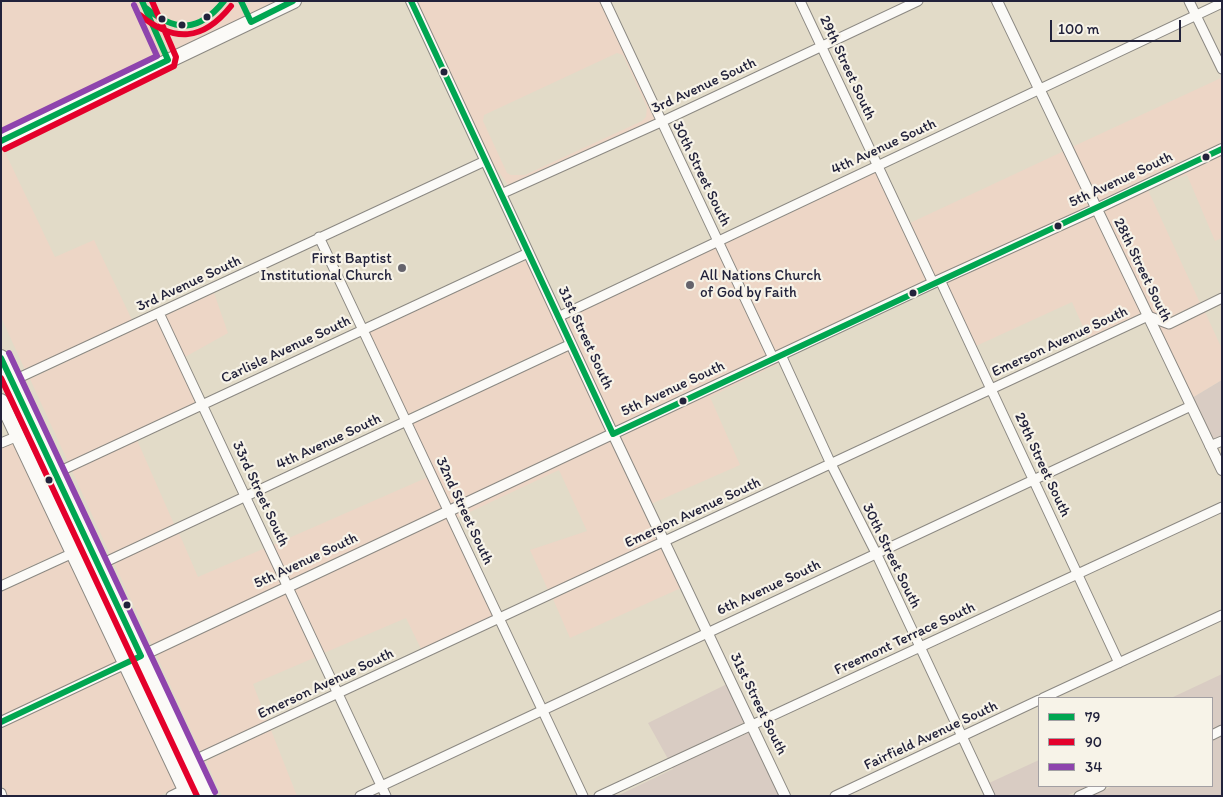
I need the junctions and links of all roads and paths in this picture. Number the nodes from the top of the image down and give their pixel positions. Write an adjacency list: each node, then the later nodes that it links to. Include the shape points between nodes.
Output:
1 (294, 1): 14 (main road)
2 (411, 1): 16 (street, 31st Street South)
3 (605, 1): 13 (street, 30th Street South)
4 (800, 1): 10 (street, 29th Street South)
5 (918, 1): 10 (street, 3rd Avenue South)
6 (997, 1): 12 (street, 28th Street South)
7 (1190, 1): 9 (street)
8 (1222, 3): 9 (street, 4th Avenue South)
9 (1196, 15): 11 (street); 12 (street, 4th Avenue South)
10 (821, 46): 13 (street, 3rd Avenue South); 17 (street, 29th Street South)
11 (1222, 69)
12 (1039, 89): 17 (street, 4th Avenue South); 19 (street, 28th Street South)
13 (661, 122): 18 (street, 3rd Avenue South); 21 (street, 30th Street South)
14 (1, 141)
15 (1222, 149): 19 (street, 5th Avenue South)
16 (485, 161): 18 (street, 31st Street South); 20 (street, 3rd Avenue South)
17 (878, 166): 21 (street, 4th Avenue South); 23 (street, 29th Street South)
18 (501, 194): 22 (street, 31st Street South)
19 (1096, 209): 23 (street, 5th Avenue South); 26 (street, 28th Street South)
20 (319, 238): 25 (street, 3rd Avenue South); 28 (street, 32nd Street South)
21 (718, 241): 27 (street, 4th Avenue South); 30 (street, 30th Street South)
22 (528, 253): 27 (street, 31st Street South); 28 (street, Carlisle Avenue South)
23 (936, 281): 30 (street, 5th Avenue South); 33 (street, 29th Street South)
24 (1222, 298): 26 (street, Emerson Avenue South, via 1168,324)
25 (159, 313): 32 (street, 3rd Avenue South); 35 (street, 33rd Street South)
26 (1148, 316): 33 (street, Emerson Avenue South); 36 (street, 28th Street South)
27 (558, 317): 29 (street, 31st Street South)
28 (363, 329): 35 (street, Carlisle Avenue South); 37 (street, 32nd Street South)
29 (570, 344): 37 (street, 4th Avenue South); 38 (street, 31st Street South)
30 (777, 356): 38 (street, 5th Avenue South); 43 (street, 30th Street South)
31 (1, 357): 32 (main road)
32 (7, 378): 45 (main road)
33 (991, 389): 43 (street, Emerson Avenue South); 46 (street, 29th Street South)
34 (1, 401): 39 (main road)
35 (202, 404): 45 (street, Carlisle Avenue South); 48 (street, 33rd Street South)
36 (1191, 406): 42 (street, 28th Street South); 46 (street, 6th Avenue South)
37 (406, 421): 48 (street, 4th Avenue South); 50 (street, 32nd Street South)
38 (612, 434): 50 (street, 5th Avenue South); 51 (street, 31st Street South)
39 (18, 436): 41 (street); 47 (main road, via 34,443 54,485); 52 (main road)
40 (1222, 441): 42 (street)
41 (1, 442)
42 (1210, 446): 44 (street, 28th Street South)
43 (831, 464): 51 (street, Emerson Avenue South); 53 (street, 30th Street South)
44 (1222, 470)
45 (56, 473): 47 (main road)
46 (1034, 480): 53 (street, 6th Avenue South); 55 (street, 29th Street South)
47 (65, 492): 54 (main road)
48 (245, 496): 54 (street, 4th Avenue South); 57 (street, 33rd Street South)
49 (1222, 507): 55 (street, Freemont Terrace South)
50 (449, 511): 57 (street, 5th Avenue South); 59 (street, 32nd Street South)
51 (664, 542): 59 (street, Emerson Avenue South); 60 (street, 31st Street South)
52 (73, 553): 56 (street); 63 (main road)
53 (876, 553): 60 (street, 6th Avenue South); 61 (street, 30th Street South)
54 (98, 565): 62 (main road)
55 (1078, 574): 61 (street, Freemont Terrace South); 64 (street, 29th Street South)
56 (1, 586)
57 (288, 587): 62 (street, 5th Avenue South); 65 (street, 33rd Street South)
58 (1222, 615): 64 (street)
59 (500, 618): 65 (street, Emerson Avenue South); 68 (street, 32nd Street South)
60 (707, 633): 68 (street, 6th Avenue South); 70 (street, 31st Street South)
61 (920, 647): 70 (street, Freemont Terrace South); 71 (street, 30th Street South)
62 (141, 656): 63 (street, 5th Avenue South); 72 (main road)
63 (125, 663): 69 (street, 5th Avenue South); 73 (main road)
64 (1119, 663): 66 (street)
65 (338, 694): 72 (street, Emerson Avenue South); 75 (street, 33rd Street South)
66 (1045, 697)
67 (1038, 700): 71 (street, Fairfield Avenue South)
68 (543, 710): 75 (street, 6th Avenue South); 82 (street, 32nd Street South)
69 (1, 722)
70 (752, 725): 83 (street, Freemont Terrace South); 84 (street, 31st Street South)
71 (962, 736): 85 (street, Fairfield Avenue South); 86 (street, 30th Street South)
72 (191, 762): 73 (street, Emerson Avenue South); 74 (main road)
73 (176, 769): 77 (main road)
74 (200, 782): 77 (street); 79 (main road)
75 (382, 786): 80 (street, 6th Avenue South); 81 (street, 33rd Street South)
76 (1099, 787): 87 (street)
77 (186, 792): 78 (street)
78 (171, 796)
79 (206, 796)
80 (360, 796)
81 (386, 796)
82 (584, 796)
83 (599, 796)
84 (785, 796)
85 (835, 796)
86 (990, 796)
87 (1079, 796)

